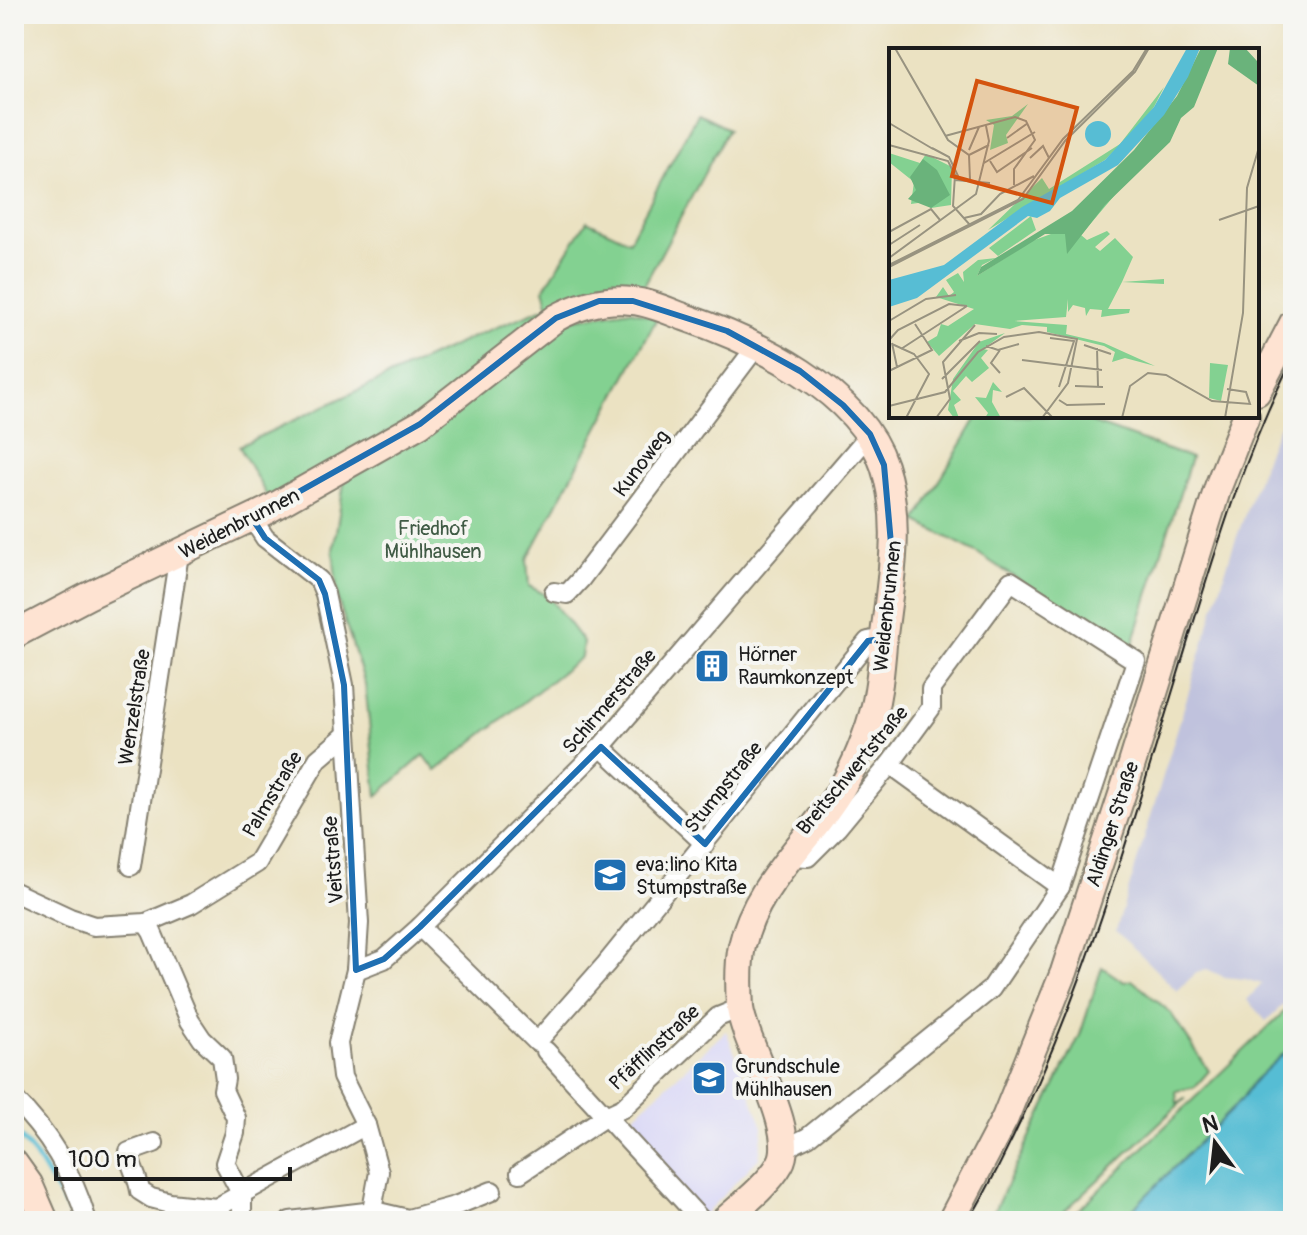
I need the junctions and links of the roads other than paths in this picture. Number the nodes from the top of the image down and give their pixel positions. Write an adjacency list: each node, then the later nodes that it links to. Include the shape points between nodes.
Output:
1 (1293, 323): 3 (street)
2 (756, 347): 5 (street, Weidenbrunnen, via 800,371); 6 (street, Weidenbrunnen, via 727,331 633,301 599,301 574,308 420,424); 8 (street, Kunoweg, via 580,580 567,594)
3 (1259, 388)
4 (1245, 418): 42 (street, Aldinger Straße, via 1218,487 1064,972 1014,1098)
5 (870, 434): 10 (street, Weidenbrunnen, via 892,498 893,566); 13 (street, Schirmerstraße)
6 (252, 518): 7 (street, Weidenbrunnen); 12 (street, Veitstraße, via 265,538 319,580 344,685)
7 (179, 554): 9 (street, Weidenbrunnen); 17 (street, Wenzelstraße)
8 (554, 592)
9 (14, 635)
10 (884, 638): 15 (street, Stumpstraße, via 868,641); 16 (street, Weidenbrunnen, via 878,694 861,747 843,787)
11 (1136, 661): 14 (street, Breitschwertstraße, via 1011,581 931,689 931,708); 18 (street, Aldinger Straße)
12 (347, 734): 20 (street, Palmstraße, via 318,759 257,863 191,904); 22 (street, Veitstraße, via 359,923)
13 (601, 747): 15 (street); 21 (street, Schirmerstraße)
14 (890, 764): 16 (street, Breitschwertstraße, via 808,857); 18 (street, Aldinger Straße)
15 (705, 844): 24 (street, Stumpstraße)
16 (792, 856): 23 (street, Weidenbrunnen, via 762,893 742,947)
17 (131, 866)
18 (1060, 887): 29 (street, Aldinger Straße, via 991,989 808,1137)
19 (14, 892): 20 (street, Palmstraße, via 94,926)
20 (146, 923): 33 (street, via 190,1021 222,1058 223,1090 236,1118 225,1163)
21 (420, 927): 22 (street, Schirmerstraße, via 384,959); 24 (street)
22 (356, 970): 27 (street, Veitstraße, via 338,1043 342,1077)
23 (740, 1008): 26 (street, Pfäfflinstraße, via 718,1017 623,1108); 29 (street, Weidenbrunnen)
24 (542, 1047): 26 (street)
25 (14, 1099): 37 (street, via 57,1151)
26 (606, 1116): 31 (street, Pfäfflinstraße); 40 (street)
27 (366, 1125): 33 (street); 34 (street, Veitstraße, via 379,1172)
28 (154, 1143): 33 (street, via 129,1152 140,1191 151,1198 216,1208)
29 (786, 1148): 41 (street, Aldinger Straße, via 780,1164)
30 (14, 1163): 36 (street)
31 (520, 1173)
32 (492, 1191): 35 (street)
33 (242, 1195): 38 (street)
34 (372, 1216): 35 (street); 39 (street)
35 (410, 1220)
36 (45, 1221)
37 (87, 1221)
38 (242, 1221)
39 (290, 1221)
40 (702, 1221)
41 (724, 1221)
42 (951, 1221)

